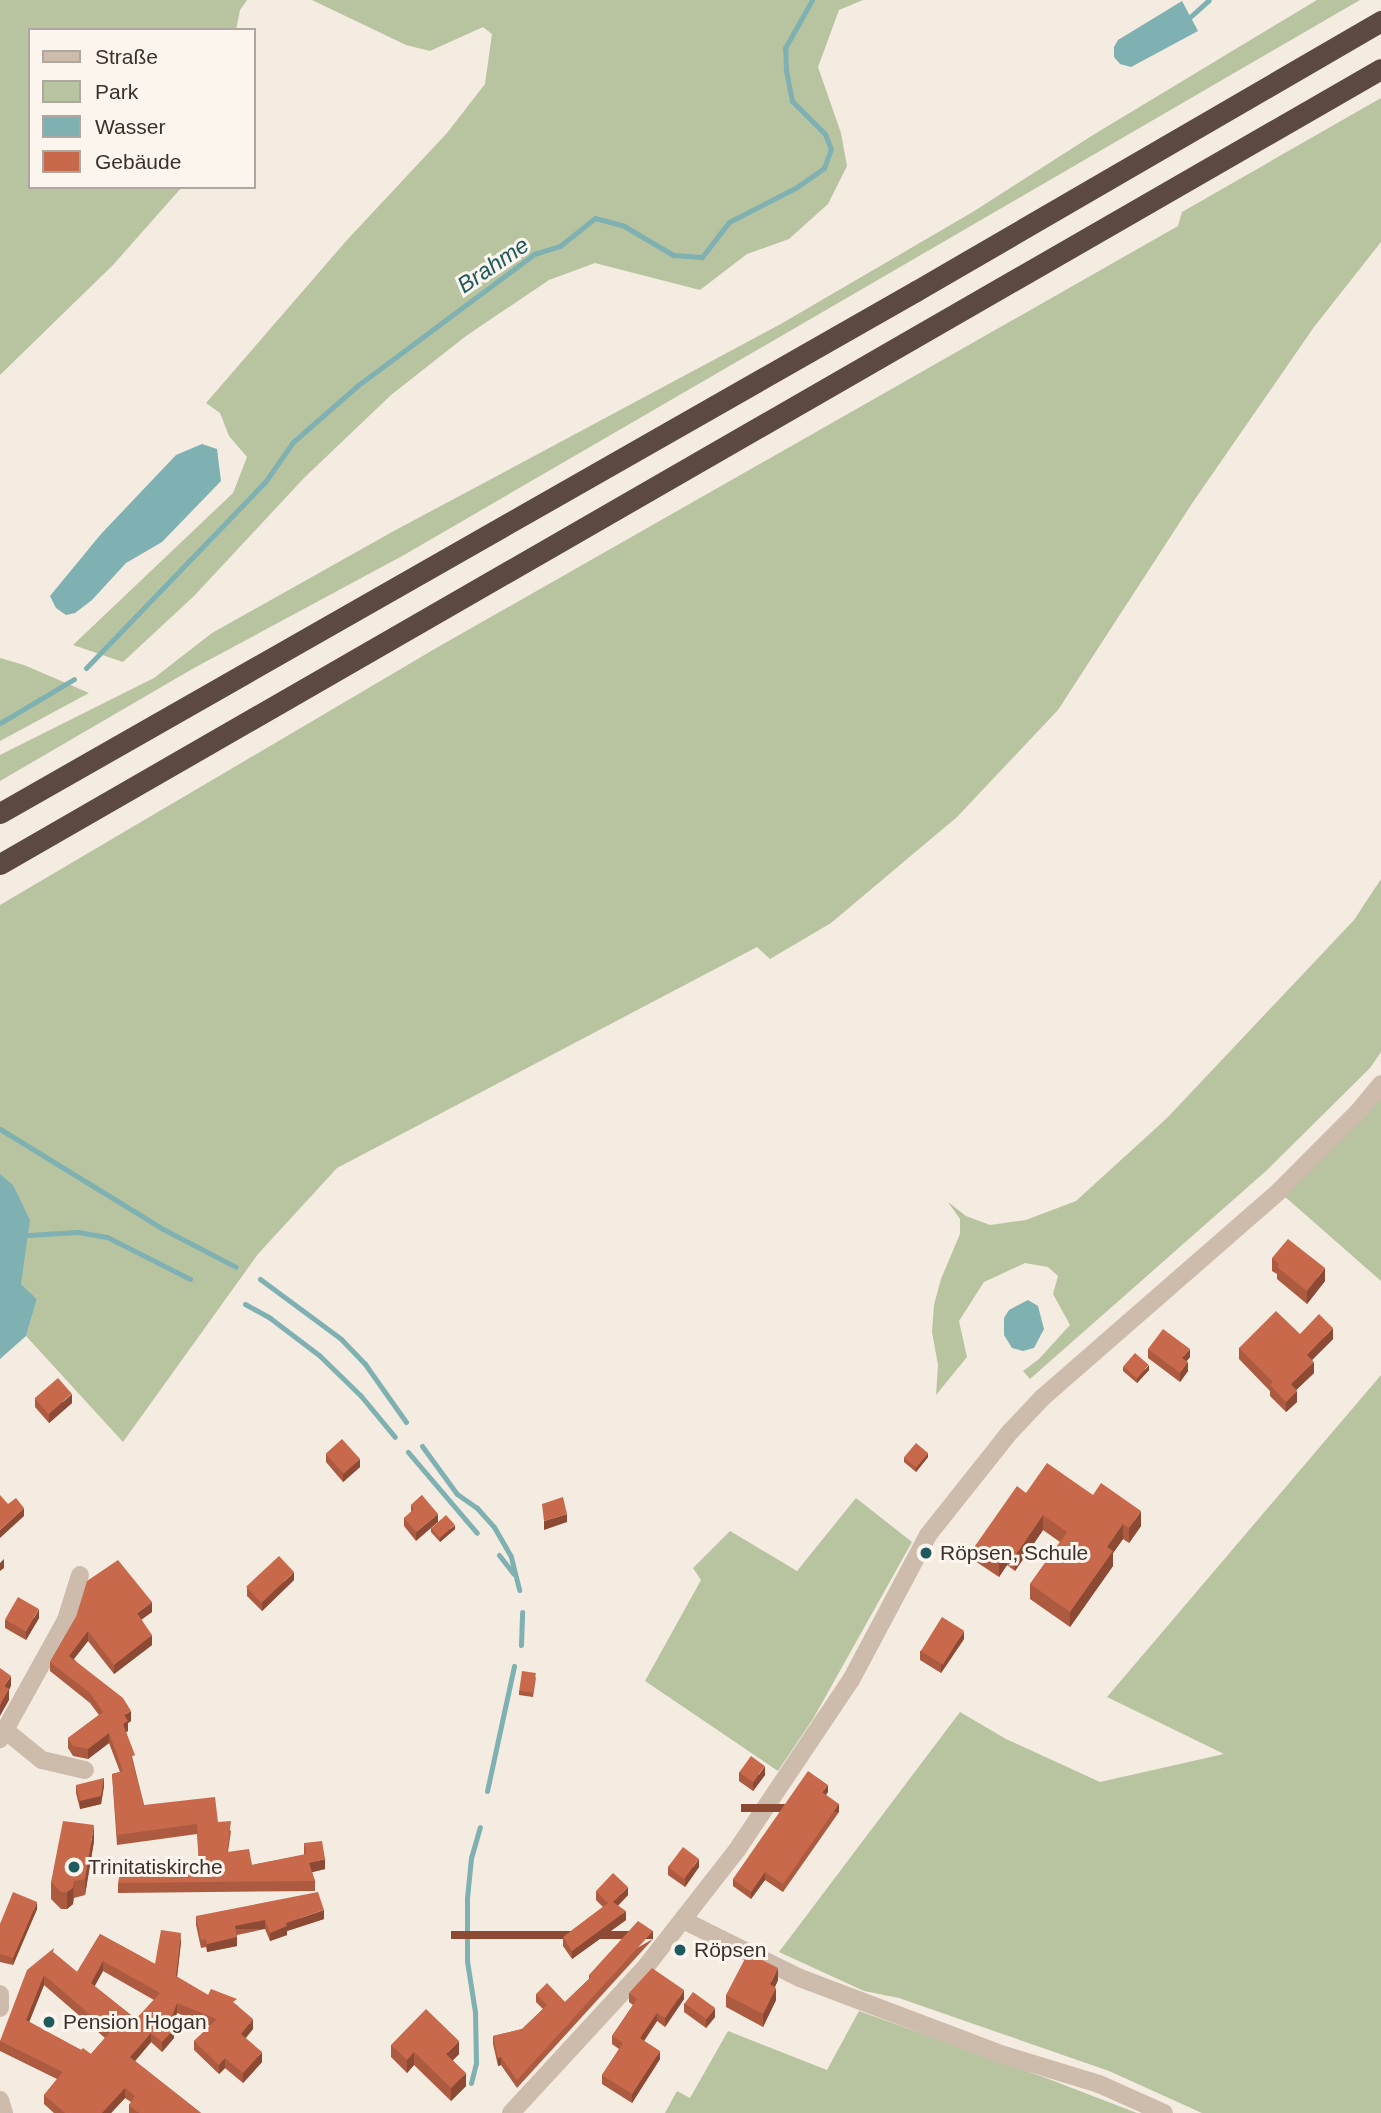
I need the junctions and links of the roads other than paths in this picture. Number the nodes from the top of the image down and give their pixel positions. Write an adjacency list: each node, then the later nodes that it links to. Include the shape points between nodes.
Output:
1 (1381, 21): 3 (highway)
2 (1381, 69): 4 (highway)
3 (0, 813)
4 (0, 864)
5 (1381, 1084): 9 (street, via 1269,1200 1042,1398 962,1490 906,1572 851,1680)
6 (80, 1575): 7 (street, via 66,1620)
7 (3, 1735): 8 (street, via 42,1760)
8 (85, 1769)
9 (685, 1921): 12 (street); 13 (street, via 800,1978 1004,2055 1100,2084)
10 (0, 1994): 11 (street)
11 (0, 2008)
12 (511, 2113)
13 (1164, 2113)

